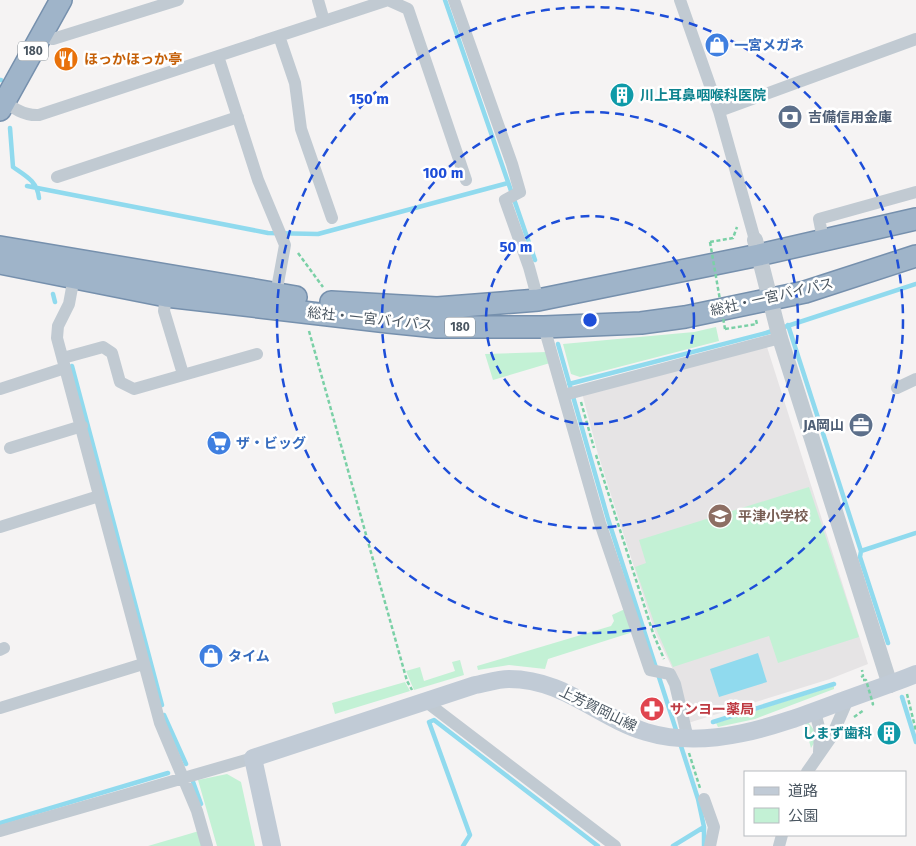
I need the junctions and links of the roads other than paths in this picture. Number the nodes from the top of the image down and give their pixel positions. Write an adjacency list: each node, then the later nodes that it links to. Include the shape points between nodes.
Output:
1 (61, 0): 7 (highway, 180)
2 (178, 0): 7 (street, via 53,39)
3 (318, 0): 6 (street)
4 (454, 0): 28 (street, via 520,192 505,200)
5 (680, 0): 12 (street)
6 (324, 21): 8 (street); 15 (street, via 388,0 408,9)
7 (43, 33): 11 (highway, 180)
8 (279, 36): 10 (street); 17 (street, via 295,83 301,129)
9 (916, 39): 12 (street)
10 (218, 56): 11 (street, via 39,115 29,116); 13 (street)
11 (2, 104)
12 (719, 111): 21 (street)
13 (238, 117): 14 (street); 25 (street, via 258,180 285,245)
14 (57, 177)
15 (466, 180)
16 (916, 192): 19 (street, via 819,219)
17 (332, 218)
18 (916, 219): 19 (highway, 総社・一宮バイパス / 180)
19 (822, 239): 21 (highway, 総社・一宮バイパス / 180)
20 (0, 248): 25 (highway, 総社・一宮バイパス / 180)
21 (757, 248): 27 (street); 28 (highway, 総社・一宮バイパス / 180)
22 (916, 256): 27 (highway, 総社・一宮バイパス / 180, via 805,292)
23 (0, 263): 24 (highway, 総社・一宮バイパス / 180)
24 (74, 278): 26 (highway, 総社・一宮バイパス / 180); 32 (street, via 69,304 58,326 57,338)
25 (276, 294): 28 (highway, 総社・一宮バイパス / 180, via 327,302 437,308)
26 (166, 296): 29 (highway, 総社・一宮バイパス / 180, via 427,326); 33 (street, via 164,312)
27 (770, 299): 29 (highway, 総社・一宮バイパス / 180, via 641,323); 30 (street)
28 (538, 300)
29 (544, 327): 37 (street)
30 (778, 332): 37 (street); 44 (street)
31 (257, 354): 33 (street)
32 (64, 363): 33 (street, via 103,348 112,353 120,382 134,389); 36 (street); 38 (street)
33 (183, 374)
34 (916, 379): 35 (street)
35 (897, 388)
36 (0, 389)
37 (572, 393): 49 (street, via 600,523 650,670 663,673 675,684)
38 (82, 426): 39 (street); 40 (street)
39 (10, 448)
40 (99, 496): 41 (street); 42 (street)
41 (0, 527)
42 (144, 664): 47 (street); 53 (street, via 160,723)
43 (916, 674): 44 (main road, 上芳賀岡山線)
44 (890, 684): 46 (main road, 上芳賀岡山線)
45 (421, 697): 49 (main road, 上芳賀岡山線, via 508,679 535,682 575,696 641,730); 51 (main road, 上芳賀岡山線); 58 (street)
46 (848, 699): 48 (main road, 上芳賀岡山線); 50 (street, via 832,736)
47 (0, 708)
48 (815, 712): 49 (main road, 上芳賀岡山線, via 765,728 715,738); 50 (street, via 820,732)
49 (680, 738)
50 (819, 752): 52 (street)
51 (252, 758): 53 (street); 57 (main road)
52 (808, 771)
53 (182, 776): 55 (street); 56 (street)
54 (704, 799): 59 (street, via 714,827)
55 (0, 831)
56 (207, 846)
57 (272, 846)
58 (615, 846)
59 (710, 846)

